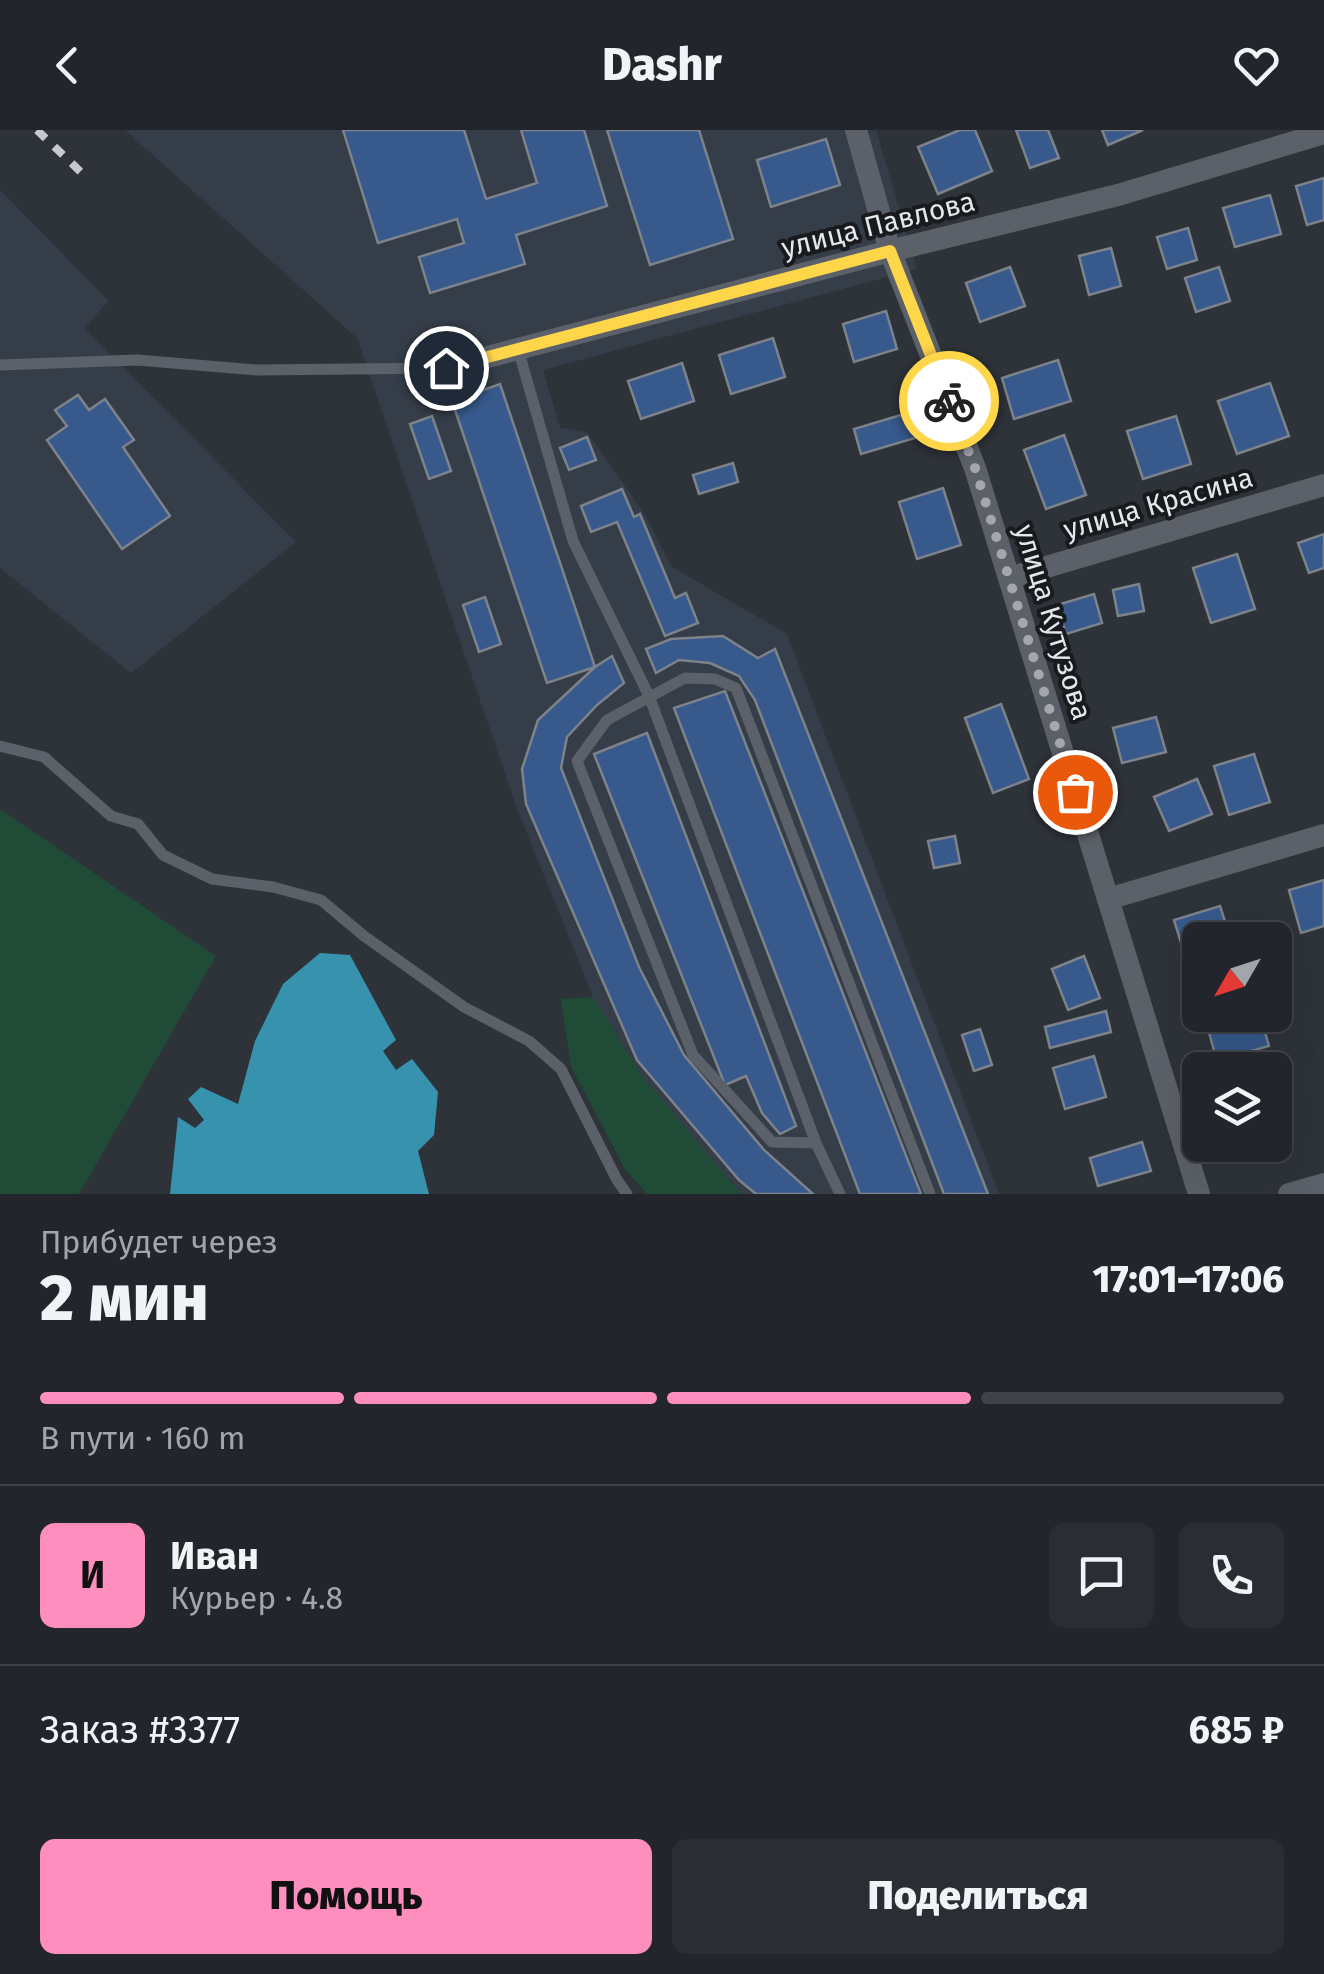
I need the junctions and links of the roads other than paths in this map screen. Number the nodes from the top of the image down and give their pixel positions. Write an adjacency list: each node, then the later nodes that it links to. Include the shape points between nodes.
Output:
1 (856, 130): 3 (street, улица Кутузова)
2 (1324, 133): 3 (street, улица Павлова, via 1118,195)
3 (890, 251): 4 (street, улица Павлова); 8 (street, улица Кутузова, via 975,468)
4 (518, 349): 6 (street, улица Павлова); 9 (lane, via 573,541)
5 (0, 365): 6 (lane, via 137,360 258,370)
6 (446, 368)
7 (1324, 486): 8 (street, улица Красина)
8 (1009, 578): 12 (street, улица Кутузова)
9 (649, 696): 13 (lane); 13 (lane, via 607,720 577,761 693,1056 772,1142); 17 (lane, via 685,678 736,688)
10 (0, 746): 15 (lane, via 44,757 111,816 138,824 162,855 212,879 321,900 464,1007 529,1040 561,1069)
11 (1324, 835): 12 (street)
12 (1108, 899): 18 (street, улица Кутузова)
13 (816, 1144): 16 (lane)
14 (1324, 1184): 19 (street)
15 (627, 1194)
16 (840, 1194)
17 (930, 1194)
18 (1199, 1194)
19 (1289, 1194)

